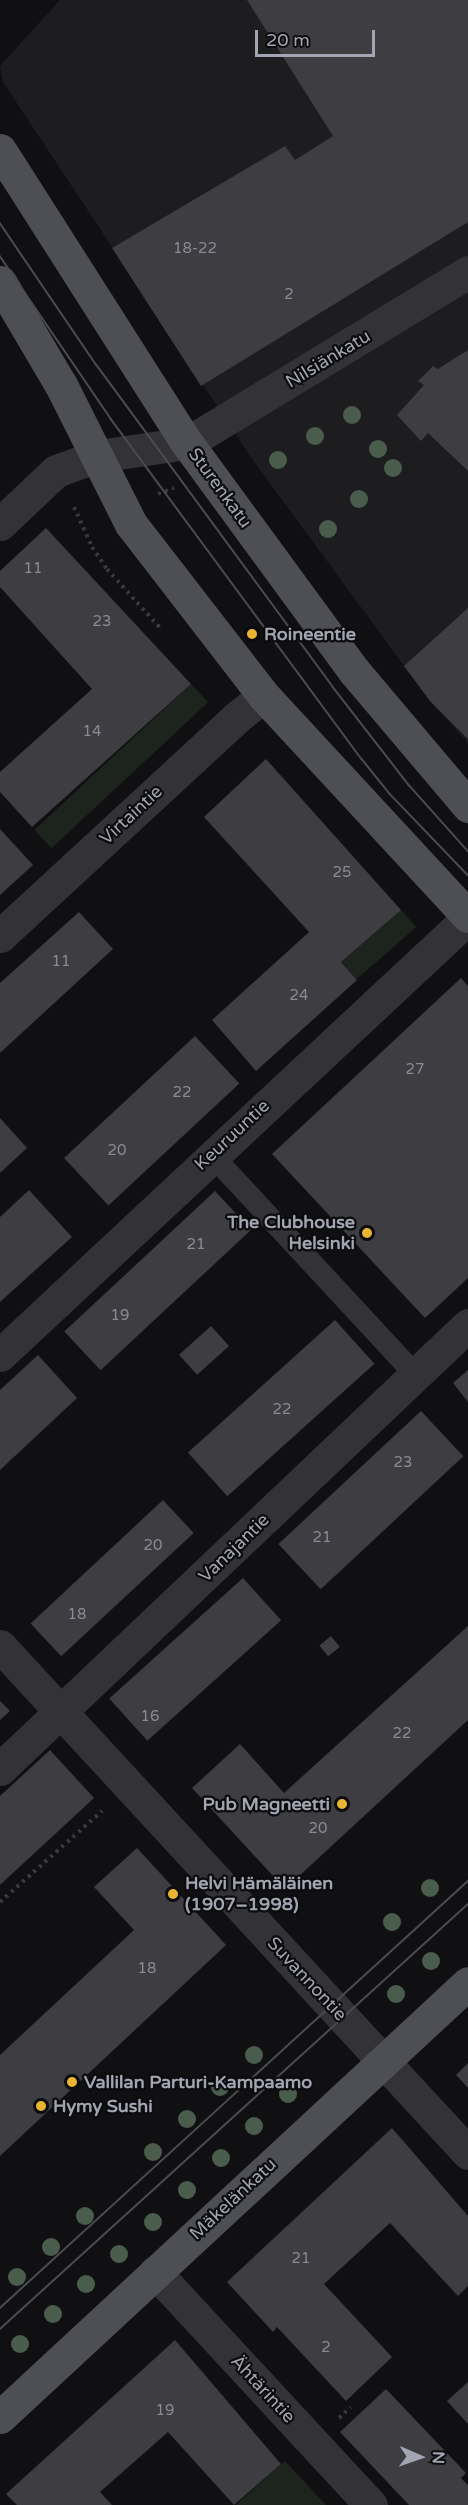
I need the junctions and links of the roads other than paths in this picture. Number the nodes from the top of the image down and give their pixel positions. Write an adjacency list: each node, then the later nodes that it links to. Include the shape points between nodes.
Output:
1 (0, 150): 4 (main road, Sturenkatu)
2 (466, 276): 4 (street, Nilsiänkatu)
3 (0, 282): 5 (main road)
4 (187, 443): 5 (street); 8 (main road, Sturenkatu, via 354,670)
5 (98, 456): 6 (street, via 56,471); 7 (main road, via 131,524)
6 (0, 524)
7 (264, 696): 9 (main road); 10 (street, Virtaintie)
8 (468, 806)
9 (468, 917): 11 (street, Keuruuntie)
10 (0, 936)
11 (211, 1154): 13 (street, Keuruuntie); 14 (lane)
12 (468, 1325): 14 (street, Vanajantie)
13 (0, 1355)
14 (416, 1375): 16 (street, Vanajantie)
15 (0, 1646): 16 (street, Suvannontie)
16 (63, 1711): 17 (street, Vanajantie); 19 (street, Suvannontie)
17 (0, 1769)
18 (468, 1983): 19 (main road, Mäkelänkatu)
19 (384, 2061): 20 (street, Suvannontie); 21 (main road, Mäkelänkatu)
20 (468, 2153)
21 (155, 2272): 22 (main road, Mäkelänkatu); 23 (street, Ähtärintie)
22 (0, 2416)
23 (371, 2505)

